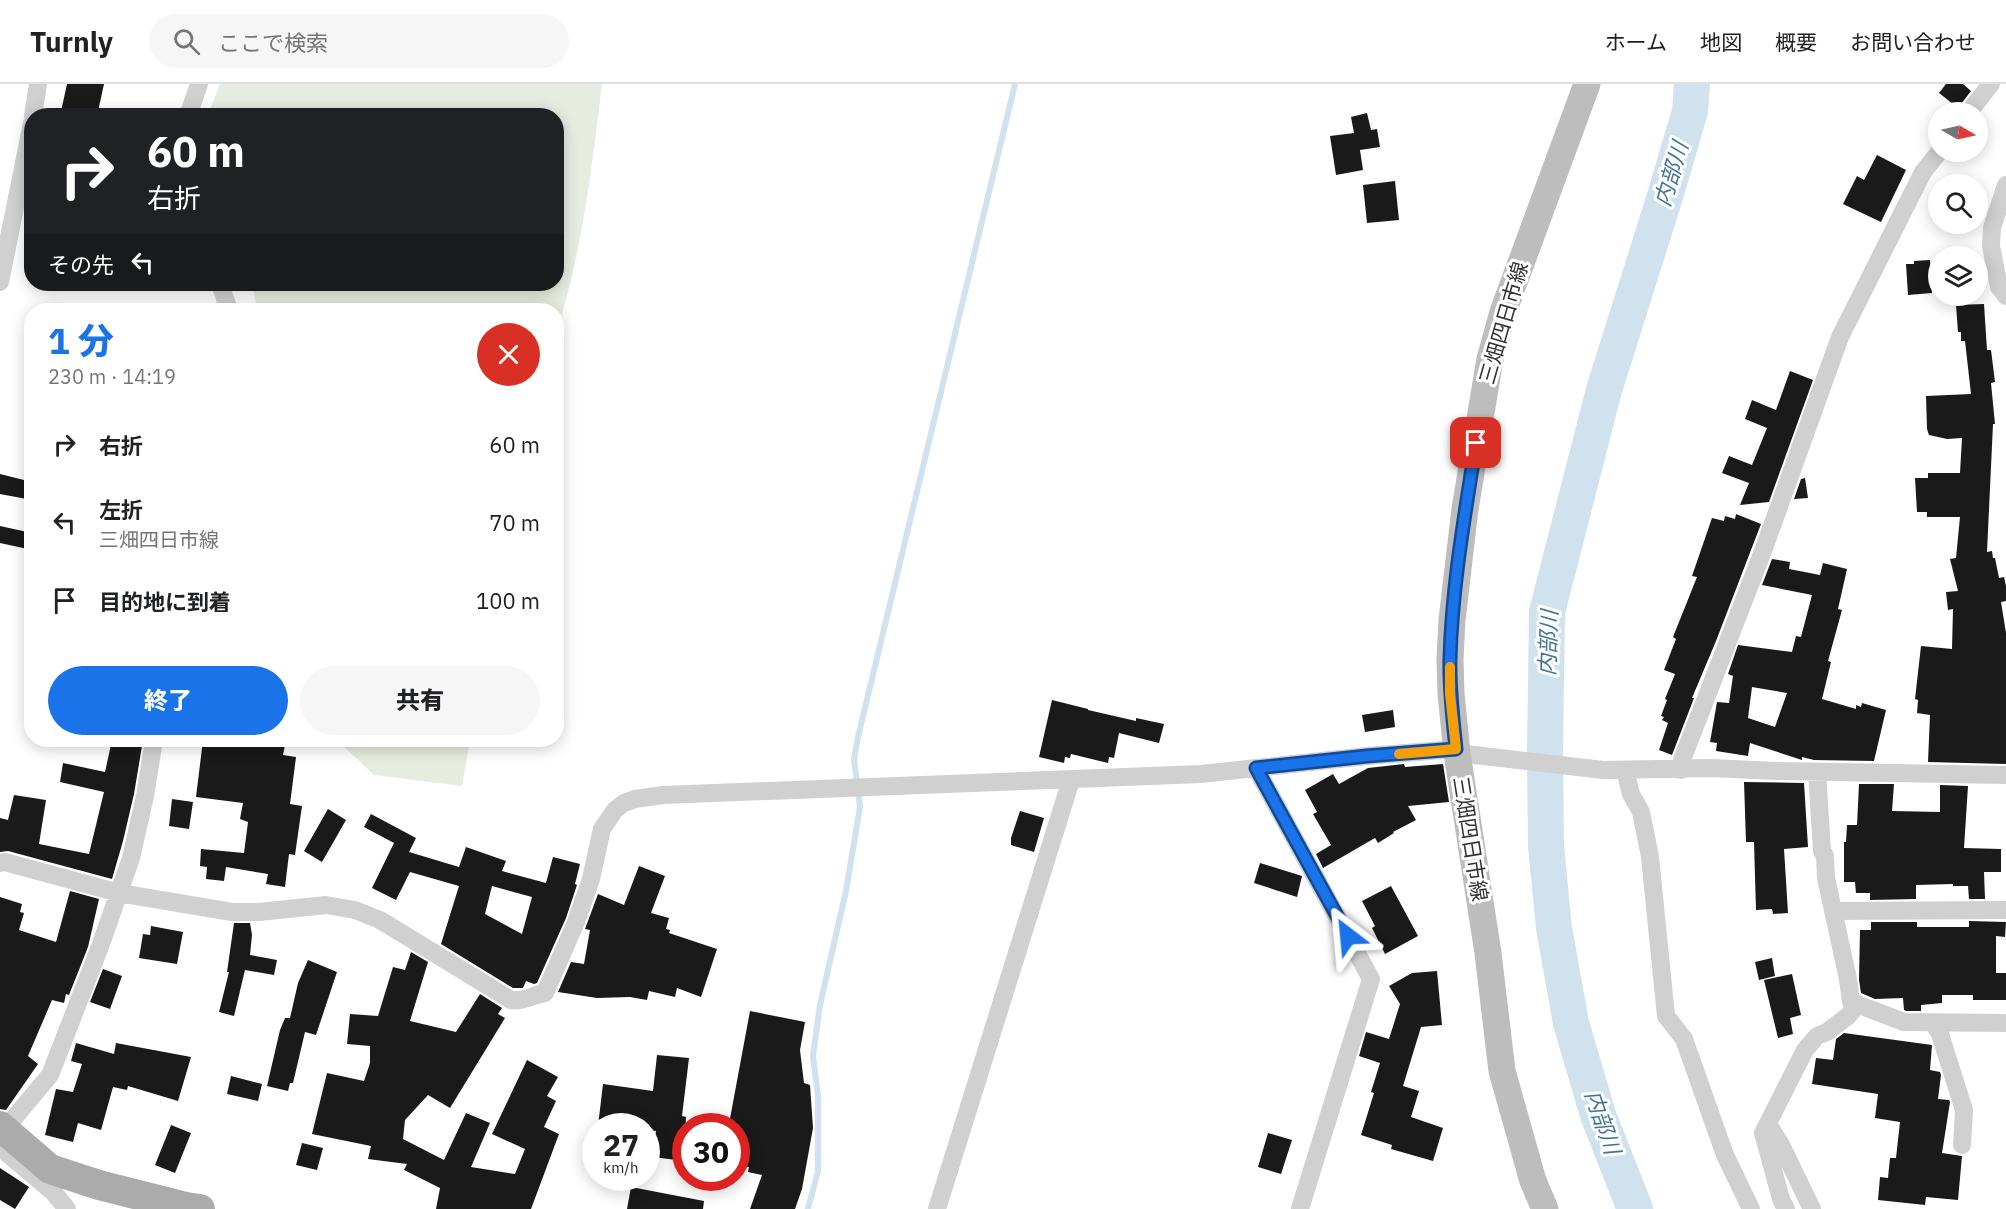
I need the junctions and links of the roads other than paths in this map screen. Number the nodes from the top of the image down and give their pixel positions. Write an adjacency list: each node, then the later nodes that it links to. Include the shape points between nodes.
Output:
1 (38, 84): 6 (street)
2 (198, 84): 7 (street)
3 (1587, 84): 14 (main road, 三畑四日市線, via 1503,312 1490,359 1465,509 1452,620 1450,694)
4 (1991, 84): 5 (street)
5 (1977, 102)
6 (34, 108)
7 (190, 108)
8 (1931, 162): 17 (street, via 1840,337)
9 (24, 163): 11 (street)
10 (2006, 185): 12 (street, via 1992,228 1991,246 1999,287)
11 (0, 282)
12 (2006, 296)
13 (153, 747): 22 (street, via 132,858)
14 (1457, 751): 15 (street); 16 (street); 35 (main road, 三畑四日市線, via 1502,1071 1533,1181)
15 (1256, 768): 20 (street); 34 (street, via 1371,979)
16 (1625, 770): 17 (street); 36 (street, via 1641,812 1650,857 1666,1016 1684,1039 1725,1155)
17 (1681, 770): 18 (street)
18 (1817, 772): 19 (street); 24 (street, via 1822,851)
19 (2006, 776)
20 (1071, 780): 22 (street, via 663,795 624,803 602,829 591,879 545,993 519,1001 511,1000 380,920 355,910 326,905 232,912); 33 (street)
21 (0, 863): 22 (street)
22 (119, 893): 29 (street, via 50,1075)
23 (2006, 910): 24 (street)
24 (1834, 911): 25 (street, via 1851,1002)
25 (1858, 1004): 26 (street, via 1904,1022); 28 (street, via 1805,1050)
26 (1933, 1023): 27 (street); 30 (street, via 1964,1110)
27 (2006, 1023)
28 (1768, 1124): 37 (street, via 1763,1133); 38 (street)
29 (2, 1128): 31 (street, via 2,1149); 32 (main road, via 50,1169)
30 (1962, 1146)
31 (67, 1209)
32 (200, 1209)
33 (938, 1209)
34 (1300, 1209)
35 (1545, 1209)
36 (1751, 1209)
37 (1786, 1209)
38 (1812, 1209)

